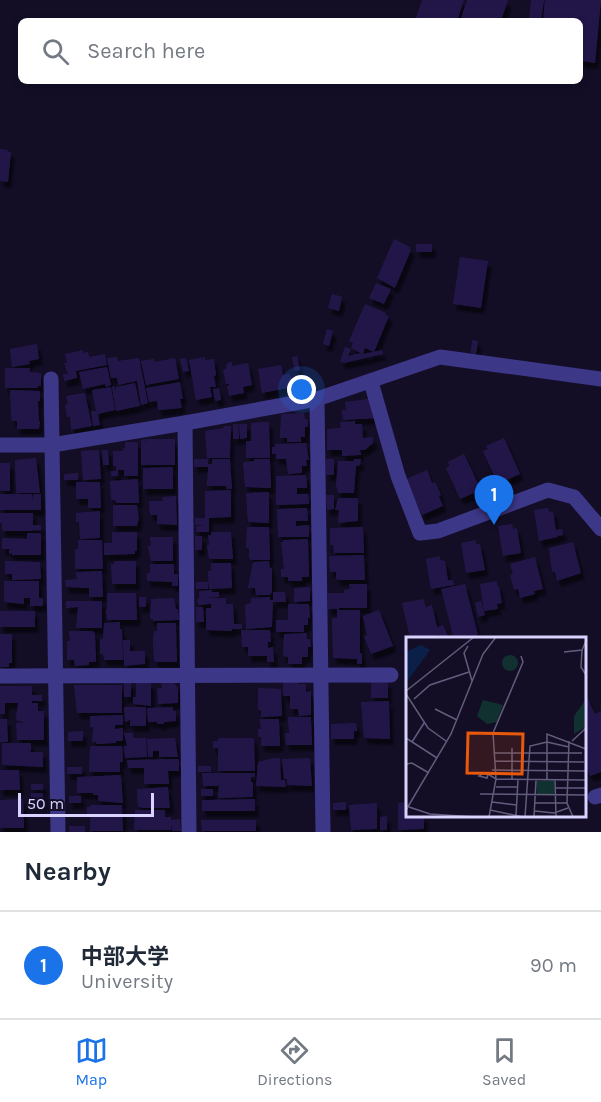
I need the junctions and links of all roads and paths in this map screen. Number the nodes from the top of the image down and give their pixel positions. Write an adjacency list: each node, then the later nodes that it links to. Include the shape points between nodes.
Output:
1 (51, 379): 7 (street)
2 (601, 379): 3 (street, via 440,357)
3 (371, 382): 4 (street); 8 (street, via 398,476 420,533 438,531 548,490 574,497)
4 (317, 399): 5 (street); 10 (street)
5 (185, 423): 7 (street); 9 (street)
6 (0, 445): 7 (street)
7 (52, 445): 13 (street)
8 (601, 529)
9 (188, 675): 10 (street); 13 (street); 15 (street)
10 (321, 675): 11 (street); 16 (street)
11 (391, 675)
12 (0, 676): 13 (street)
13 (55, 676): 14 (street)
14 (58, 832)
15 (189, 832)
16 (323, 832)

